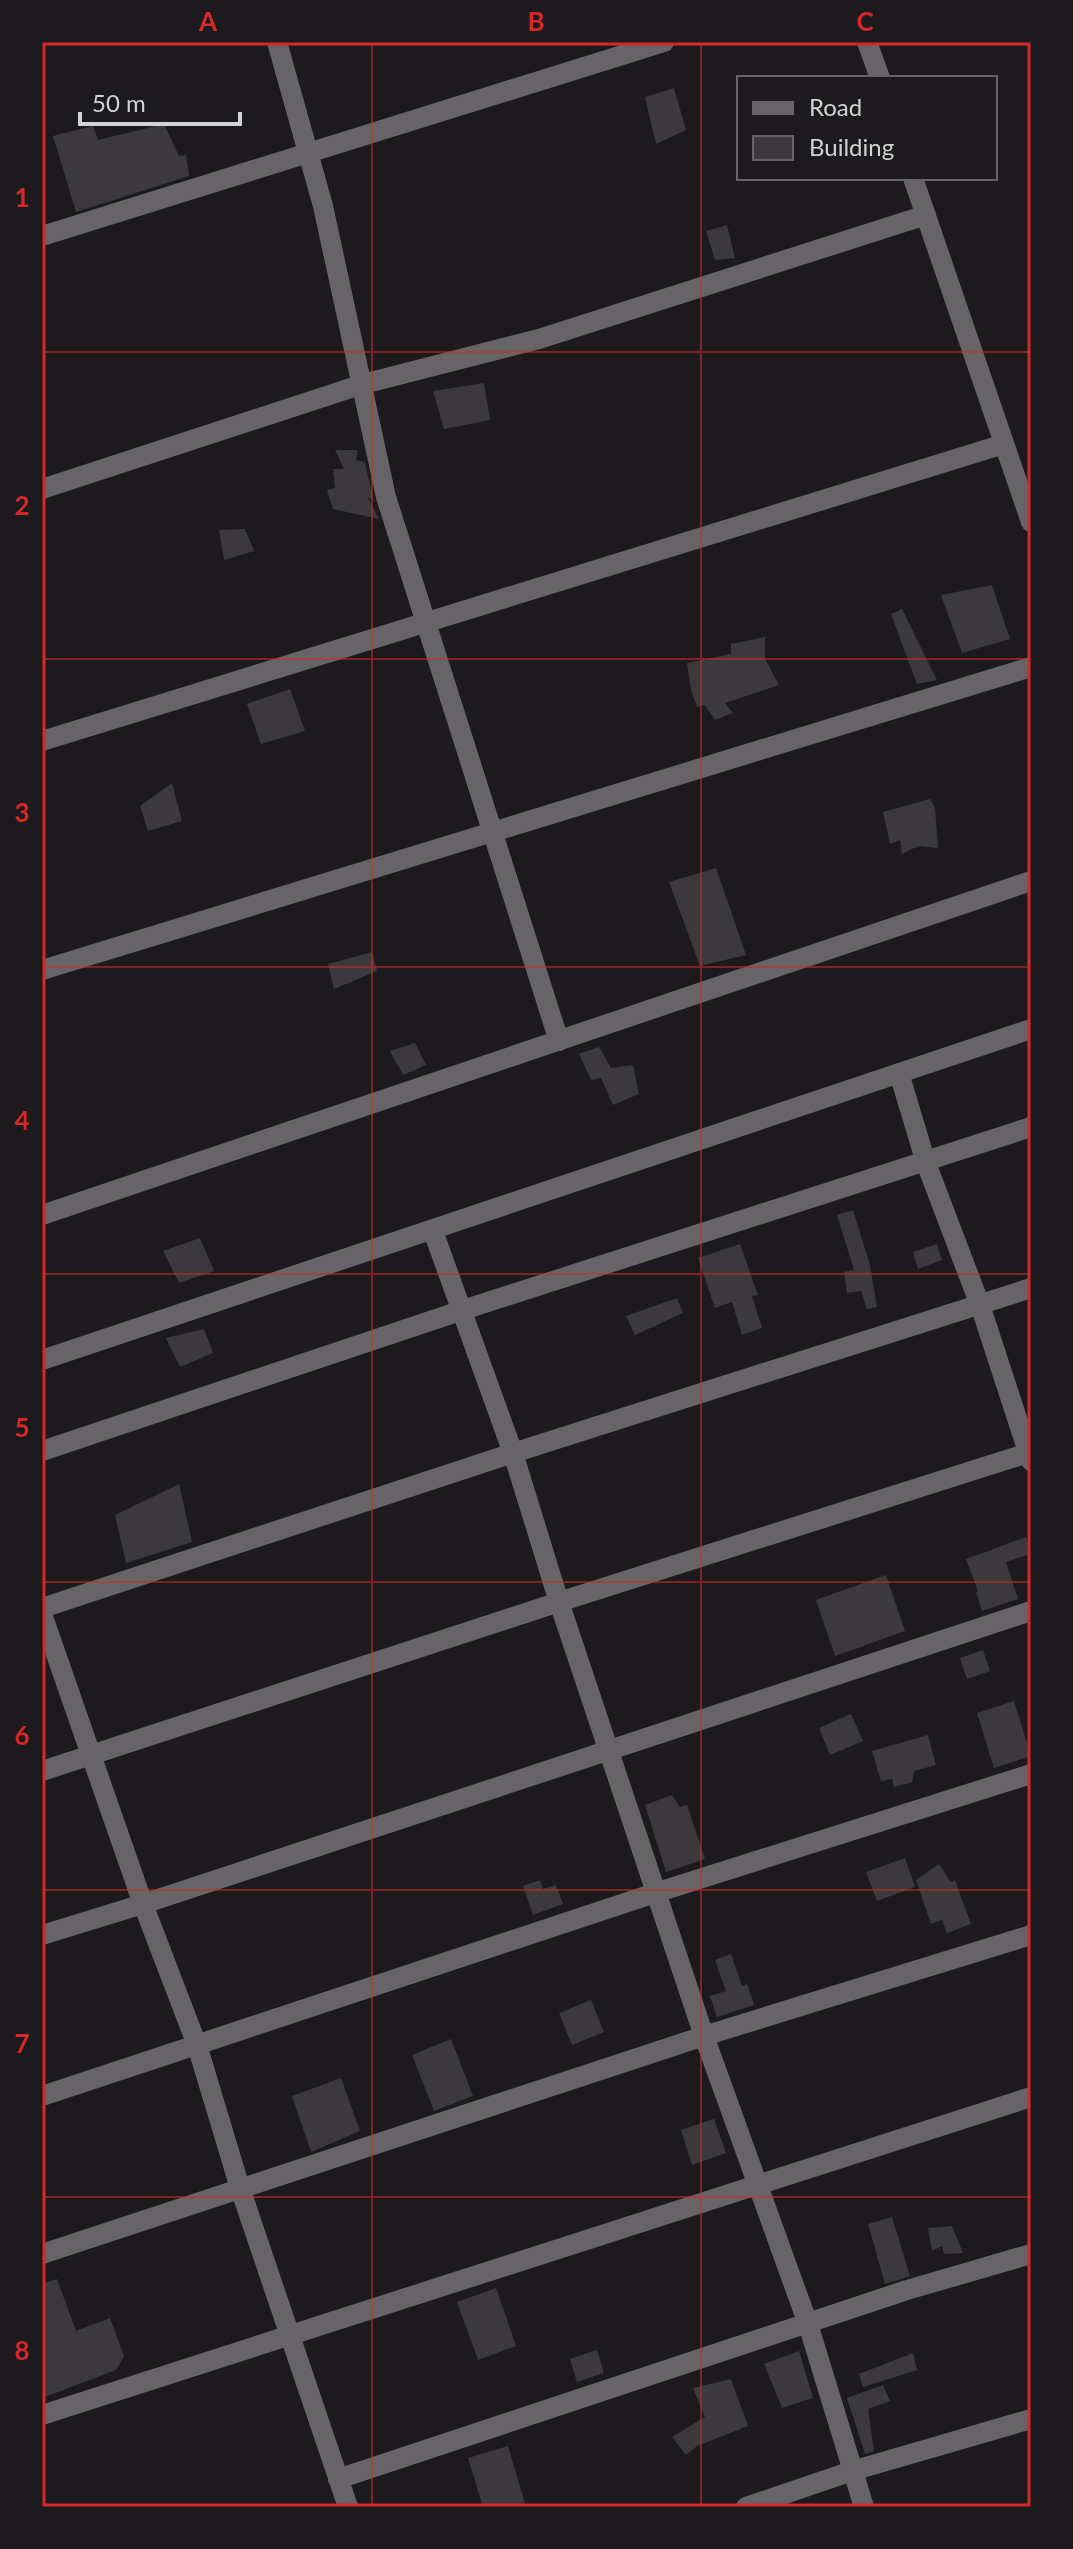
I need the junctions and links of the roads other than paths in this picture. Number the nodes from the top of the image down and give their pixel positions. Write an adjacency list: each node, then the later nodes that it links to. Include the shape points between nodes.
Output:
1 (277, 42): 5 (street)
2 (664, 42): 5 (street)
3 (867, 42): 4 (street)
4 (879, 76)
5 (308, 151): 8 (street); 9 (street)
6 (914, 180): 7 (street)
7 (926, 215): 9 (street, via 539,339); 10 (street)
8 (42, 236)
9 (363, 384): 11 (street); 13 (street, via 386,497)
10 (1004, 444): 12 (street); 13 (street)
11 (42, 489)
12 (1031, 522)
13 (426, 624): 15 (street); 16 (street)
14 (1031, 667): 16 (street)
15 (42, 741)
16 (492, 832): 18 (street); 20 (street)
17 (1031, 881): 20 (street)
18 (42, 970)
19 (1031, 1029): 21 (street)
20 (559, 1041): 24 (street)
21 (899, 1073): 23 (street); 25 (street)
22 (1031, 1127): 23 (street)
23 (926, 1163): 27 (street); 28 (street)
24 (42, 1215)
25 (433, 1231): 28 (street); 29 (street)
26 (1031, 1288): 27 (street)
27 (980, 1305): 31 (street); 32 (street)
28 (463, 1310): 30 (street); 31 (street)
29 (42, 1360)
30 (42, 1451)
31 (513, 1453): 33 (street); 34 (street)
32 (1030, 1456): 33 (street)
33 (559, 1602): 36 (street); 37 (street)
34 (42, 1611): 37 (street)
35 (1031, 1611): 36 (street)
36 (609, 1748): 40 (street); 41 (street)
37 (92, 1755): 38 (street); 41 (street)
38 (42, 1771)
39 (1031, 1774): 40 (street)
40 (655, 1893): 44 (street); 45 (street)
41 (143, 1904): 42 (street); 45 (street)
42 (42, 1935)
43 (1031, 1935): 44 (street)
44 (704, 2036): 48 (street); 49 (street)
45 (197, 2045): 46 (street); 49 (street)
46 (42, 2096)
47 (1031, 2097): 48 (street)
48 (757, 2186): 52 (street); 53 (street)
49 (240, 2188): 50 (street); 53 (street)
50 (42, 2254)
51 (1031, 2254): 52 (street)
52 (808, 2324): 56 (street); 57 (street)
53 (291, 2335): 54 (street); 57 (street)
54 (42, 2415)
55 (1031, 2419): 56 (street)
56 (852, 2471): 59 (street); 60 (street)
57 (338, 2479): 58 (street)
58 (348, 2507)
59 (746, 2507)
60 (864, 2507)

